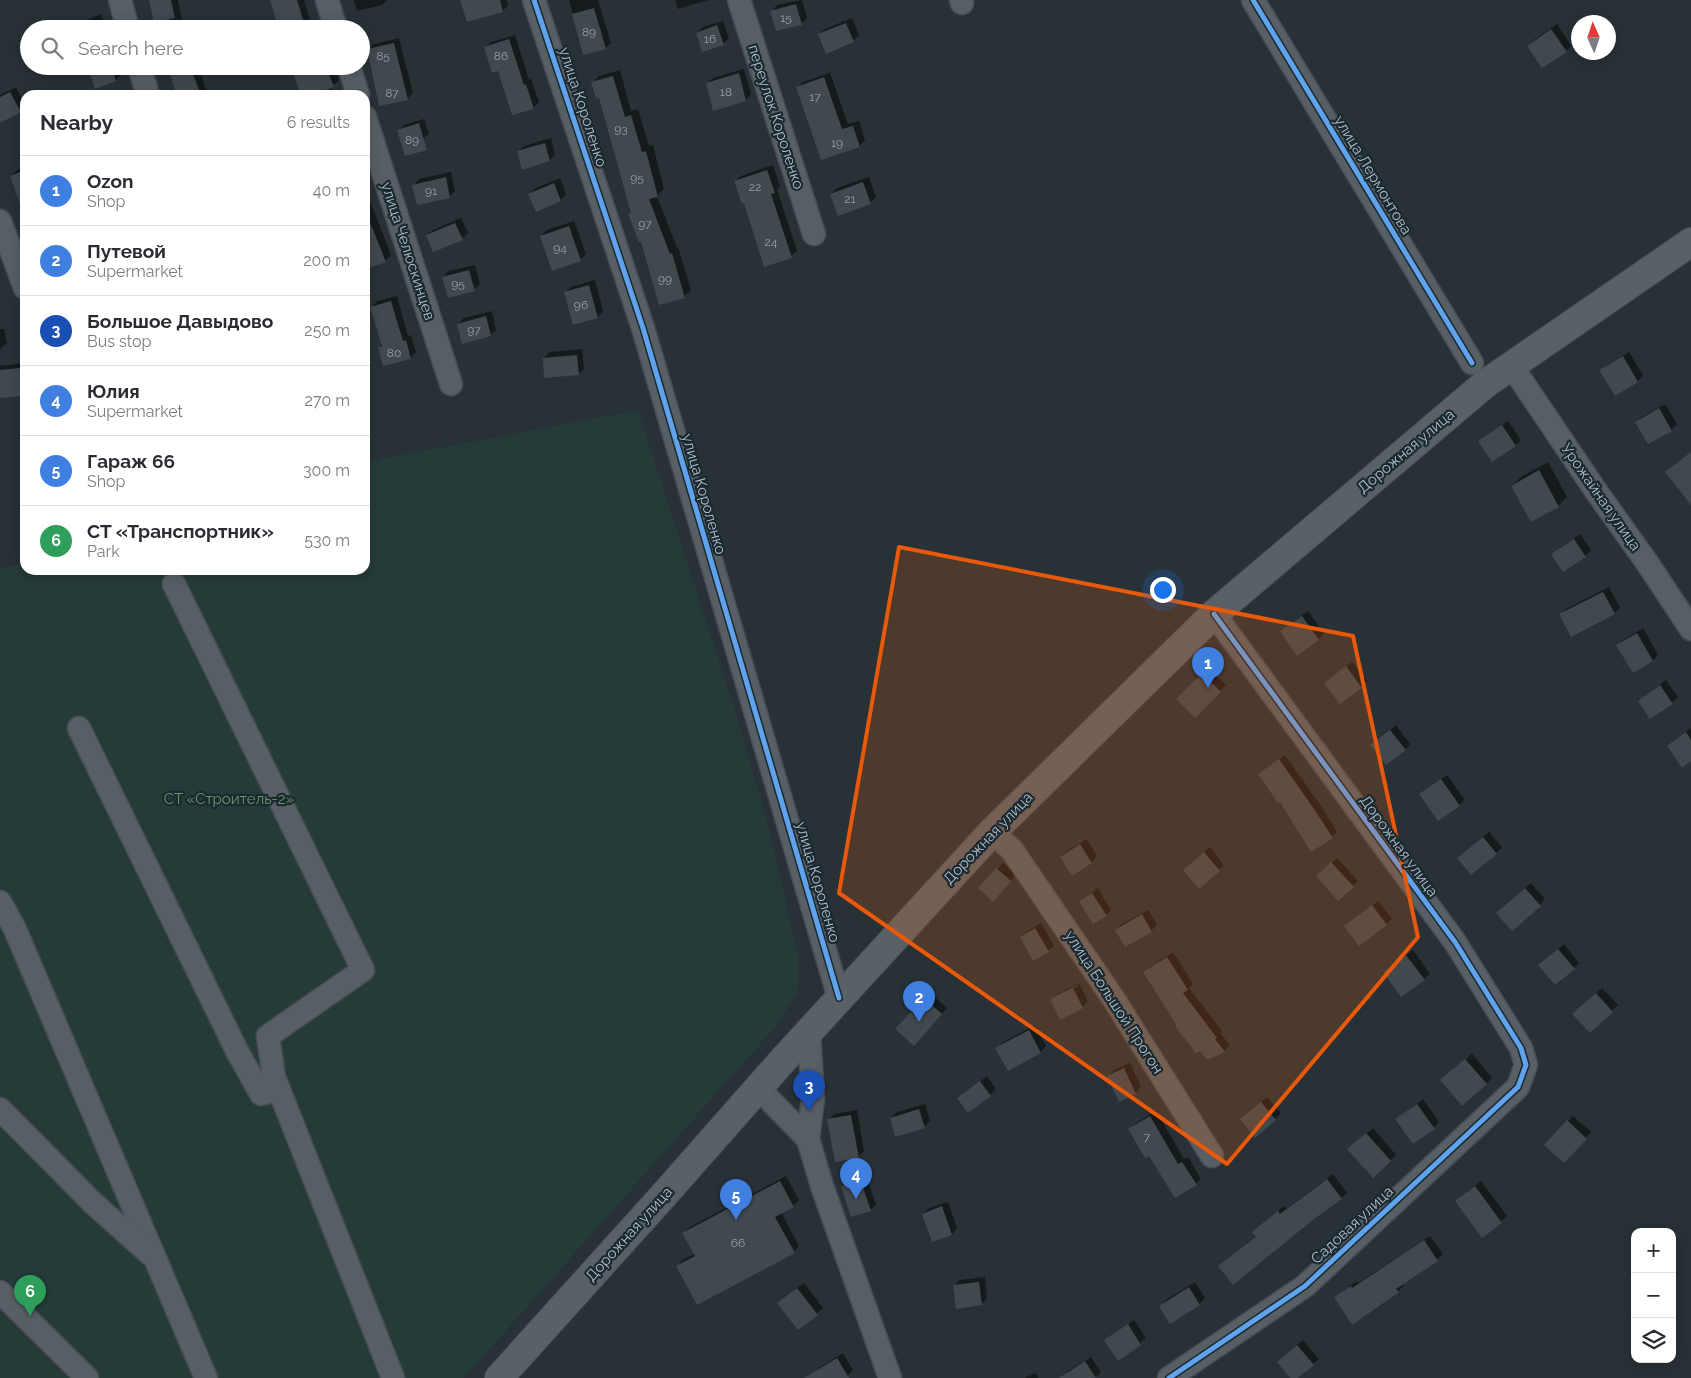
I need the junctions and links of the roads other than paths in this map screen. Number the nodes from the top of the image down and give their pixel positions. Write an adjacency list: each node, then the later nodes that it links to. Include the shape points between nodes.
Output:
1 (120, 0): 6 (street)
2 (327, 0): 7 (street)
3 (534, 0): 26 (street, улица Короленко, via 643,328)
4 (739, 0): 14 (street, переулок Короленко)
5 (1253, 0): 17 (street, улица Лермонтова)
6 (126, 20)
7 (333, 20)
8 (142, 75): 10 (street)
9 (351, 75): 11 (street)
10 (146, 90)
11 (356, 90)
12 (370, 133): 19 (street, улица Челюскинцев)
13 (0, 221): 16 (street)
14 (814, 234)
15 (1691, 242): 18 (main road, Дорожная улица)
16 (20, 275)
17 (1472, 363)
18 (1511, 365): 21 (main road, Дорожная улица, via 1484,384); 22 (street, Урожайная улица)
19 (451, 384)
20 (174, 584): 30 (street, via 362,970 268,1036)
21 (1214, 614): 24 (main road, Дорожная улица); 28 (street, Дорожная улица, via 1455,942 1521,1048)
22 (1691, 629)
23 (79, 728): 30 (street, via 237,1051 261,1094)
24 (992, 832): 26 (main road, Дорожная улица); 33 (street, улица Большой Прогон, via 1012,850 1115,1001)
25 (0, 902): 34 (street, via 14,927)
26 (839, 998): 27 (main road, Дорожная улица)
27 (809, 1031): 29 (main road, Дорожная улица); 32 (street, via 813,1099)
28 (1526, 1065): 41 (street, Садовая улица, via 1518,1087 1305,1286)
29 (758, 1088): 32 (street); 39 (main road, Дорожная улица)
30 (279, 1089): 38 (street)
31 (0, 1109): 34 (street, via 93,1203)
32 (808, 1139): 40 (street)
33 (1212, 1156)
34 (156, 1259): 37 (street)
35 (0, 1292): 36 (street)
36 (87, 1378)
37 (206, 1378)
38 (393, 1378)
39 (499, 1378)
40 (890, 1378)
41 (1170, 1378)

